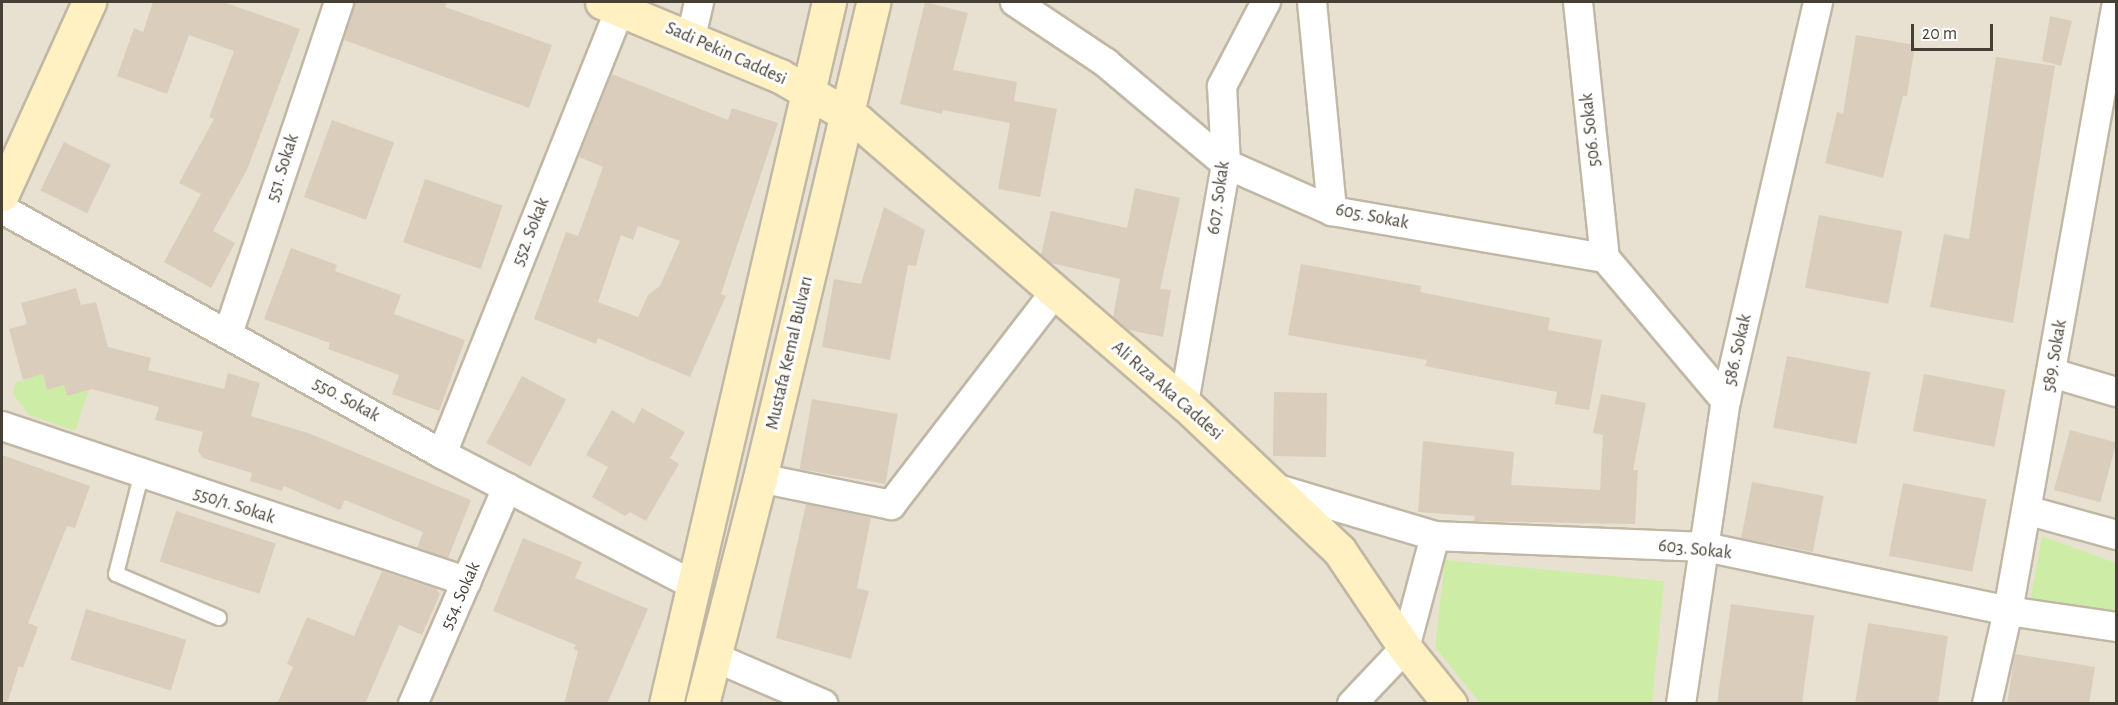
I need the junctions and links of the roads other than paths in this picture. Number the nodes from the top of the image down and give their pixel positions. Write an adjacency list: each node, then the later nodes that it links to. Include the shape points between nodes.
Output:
1 (89, 2): 17 (main road)
2 (339, 2): 22 (street, 551. Sokak)
3 (699, 2): 13 (street)
4 (829, 2): 14 (main road)
5 (873, 2): 15 (main road, Mustafa Kemal Bulvarı)
6 (1015, 2): 16 (street, 605. Sokak, via 1106,63)
7 (1266, 2): 16 (street, 607. Sokak, via 1222,86)
8 (1312, 2): 19 (street)
9 (1578, 2): 20 (street, 506. Sokak)
10 (1818, 2): 25 (street, 586. Sokak)
11 (611, 5): 13 (main road, Sadi Pekin Caddesi); 28 (street, 552. Sokak)
12 (2116, 8): 23 (street, 589. Sokak)
13 (691, 37): 14 (main road, Sadi Pekin Caddesi)
14 (807, 91): 15 (main road, Sadi Pekin Caddesi); 38 (main road)
15 (847, 113): 21 (main road, Ali Rıza Aka Caddesi); 30 (main road, Mustafa Kemal Bulvarı)
16 (1226, 164): 19 (street, 605. Sokak); 26 (street, 607. Sokak)
17 (2, 194)
18 (2, 209): 22 (street, 550. Sokak)
19 (1332, 211): 20 (street, 605. Sokak)
20 (1605, 258): 25 (street)
21 (1054, 293): 26 (main road, Ali Rıza Aka Caddesi); 30 (street, via 891,505)
22 (228, 334): 28 (street, 550. Sokak)
23 (2052, 373): 24 (street); 33 (street, 589. Sokak)
24 (2116, 392)
25 (1726, 401): 36 (street, 586. Sokak)
26 (1184, 403): 31 (main road, Ali Rıza Aka Caddesi)
27 (2, 426): 29 (street, 550/1. Sokak)
28 (442, 454): 32 (street, 550. Sokak)
29 (141, 476): 37 (street, 550/1. Sokak); 40 (lane, via 116,574)
30 (760, 478): 43 (main road, Mustafa Kemal Bulvarı)
31 (1274, 488): 35 (street, 603. Sokak); 42 (main road, Ali Rıza Aka Caddesi, via 1339,550)
32 (507, 489): 37 (street, 554. Sokak); 38 (street, 550. Sokak)
33 (2026, 510): 34 (street); 39 (street, 589. Sokak)
34 (2116, 535)
35 (1436, 536): 36 (street, 603. Sokak); 42 (street)
36 (1705, 547): 39 (street, 603. Sokak); 50 (street, 586. Sokak)
37 (467, 582): 44 (street, 554. Sokak)
38 (694, 585): 45 (main road)
39 (2008, 611): 41 (street, 603. Sokak); 51 (street, 589. Sokak)
40 (219, 618)
41 (2116, 627)
42 (1405, 648): 48 (street); 49 (main road, Ali Rıza Aka Caddesi)
43 (714, 657): 46 (main road, Mustafa Kemal Bulvarı); 47 (street)
44 (412, 704)
45 (666, 704)
46 (702, 704)
47 (823, 704)
48 (1352, 704)
49 (1450, 704)
50 (1681, 704)
51 (1987, 704)

